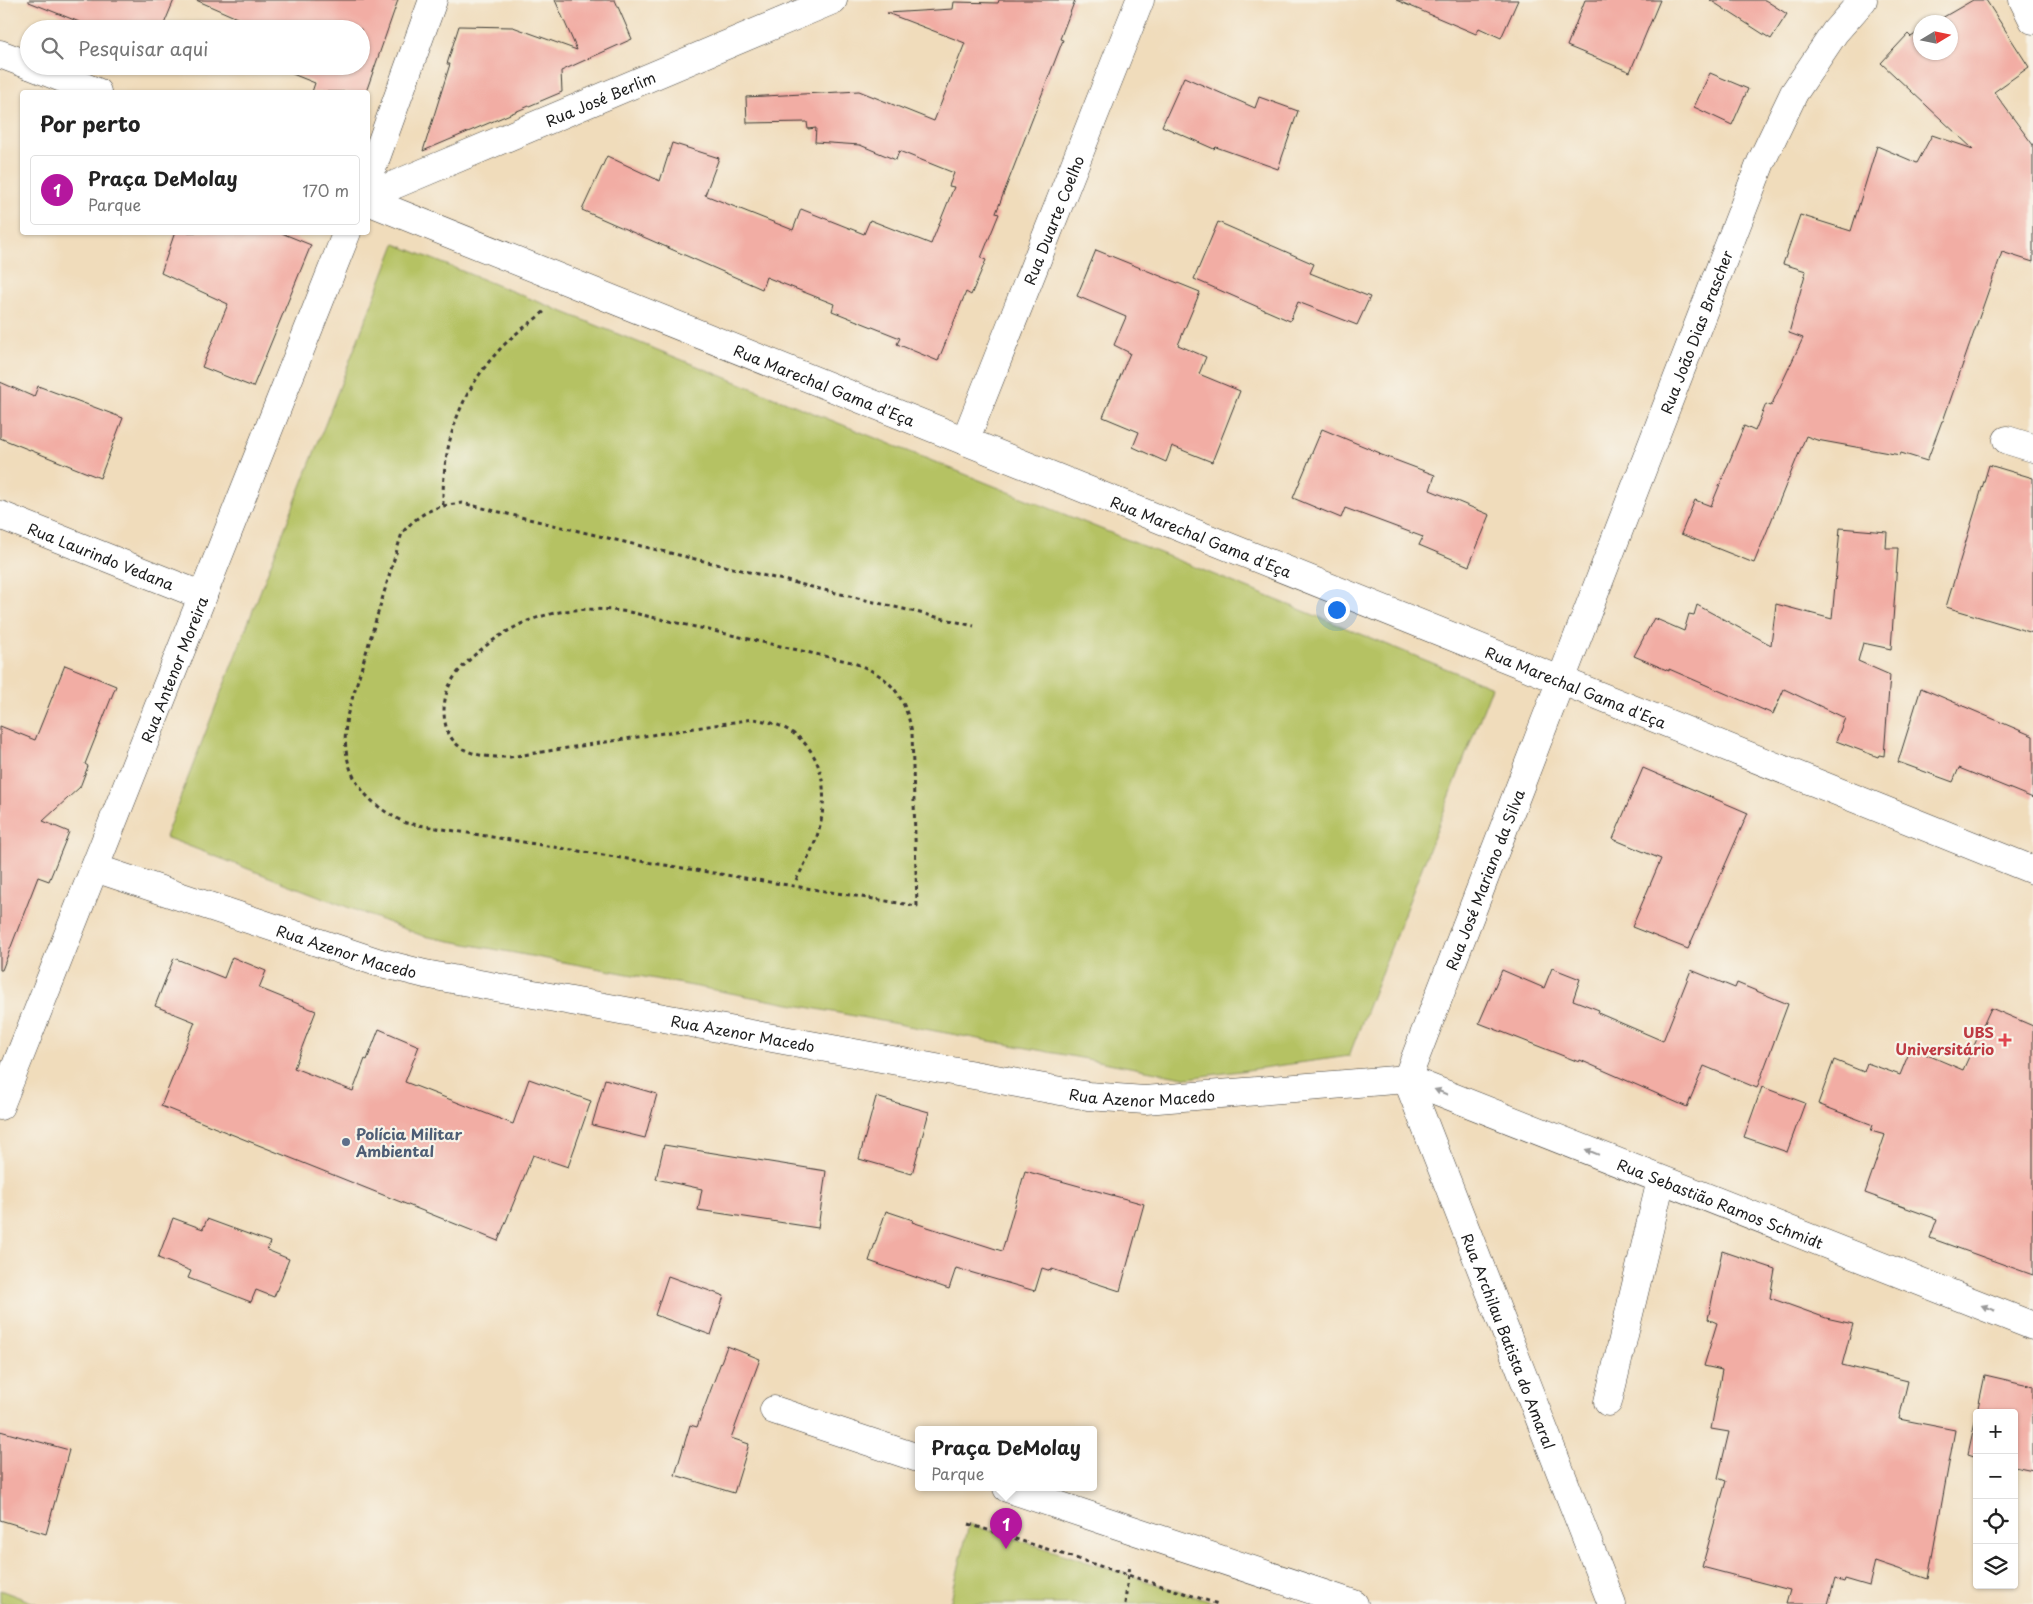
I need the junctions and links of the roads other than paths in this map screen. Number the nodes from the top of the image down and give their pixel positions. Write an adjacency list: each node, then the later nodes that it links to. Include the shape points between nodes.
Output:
1 (433, 0): 11 (street)
2 (833, 0): 12 (street, Rua José Berlim)
3 (1140, 0): 16 (street, Rua Duarte Coelho)
4 (1863, 0): 20 (street, Rua João Dias Brascher, via 1835,32 1794,93 1761,162)
5 (2023, 0): 6 (street)
6 (2033, 20)
7 (0, 54): 8 (street)
8 (20, 62)
9 (53, 75): 10 (street)
10 (92, 90)
11 (370, 174)
12 (370, 195)
13 (370, 202): 16 (street, Rua Marechal Gama d'Eça)
14 (346, 235): 19 (street, Rua Antenor Moreira)
15 (2008, 440): 17 (street)
16 (966, 441): 20 (street, Rua Marechal Gama d'Eça)
17 (2033, 448)
18 (0, 515): 19 (street, Rua Laurindo Vedana)
19 (203, 596): 21 (street, Rua Antenor Moreira)
20 (1561, 680): 22 (street, Rua Marechal Gama d'Eça); 23 (street, Rua José Mariano da Silva)
21 (95, 868): 23 (street, Rua Azenor Macedo, via 377,962 425,974 1088,1096 1145,1100); 24 (street, Rua Antenor Moreira)
22 (2033, 870)
23 (1407, 1079): 25 (street, Rua Sebastião Ramos Schmidt, one-way to 23); 32 (street, Rua Archilau Batista do Amaral)
24 (0, 1106)
25 (1661, 1180): 26 (street, Rua Sebastião Ramos Schmidt, one-way to 25); 27 (street)
26 (2033, 1326)
27 (1608, 1402)
28 (774, 1410): 29 (street)
29 (915, 1457)
30 (1016, 1491): 31 (street)
31 (1354, 1604)
32 (1612, 1604)

